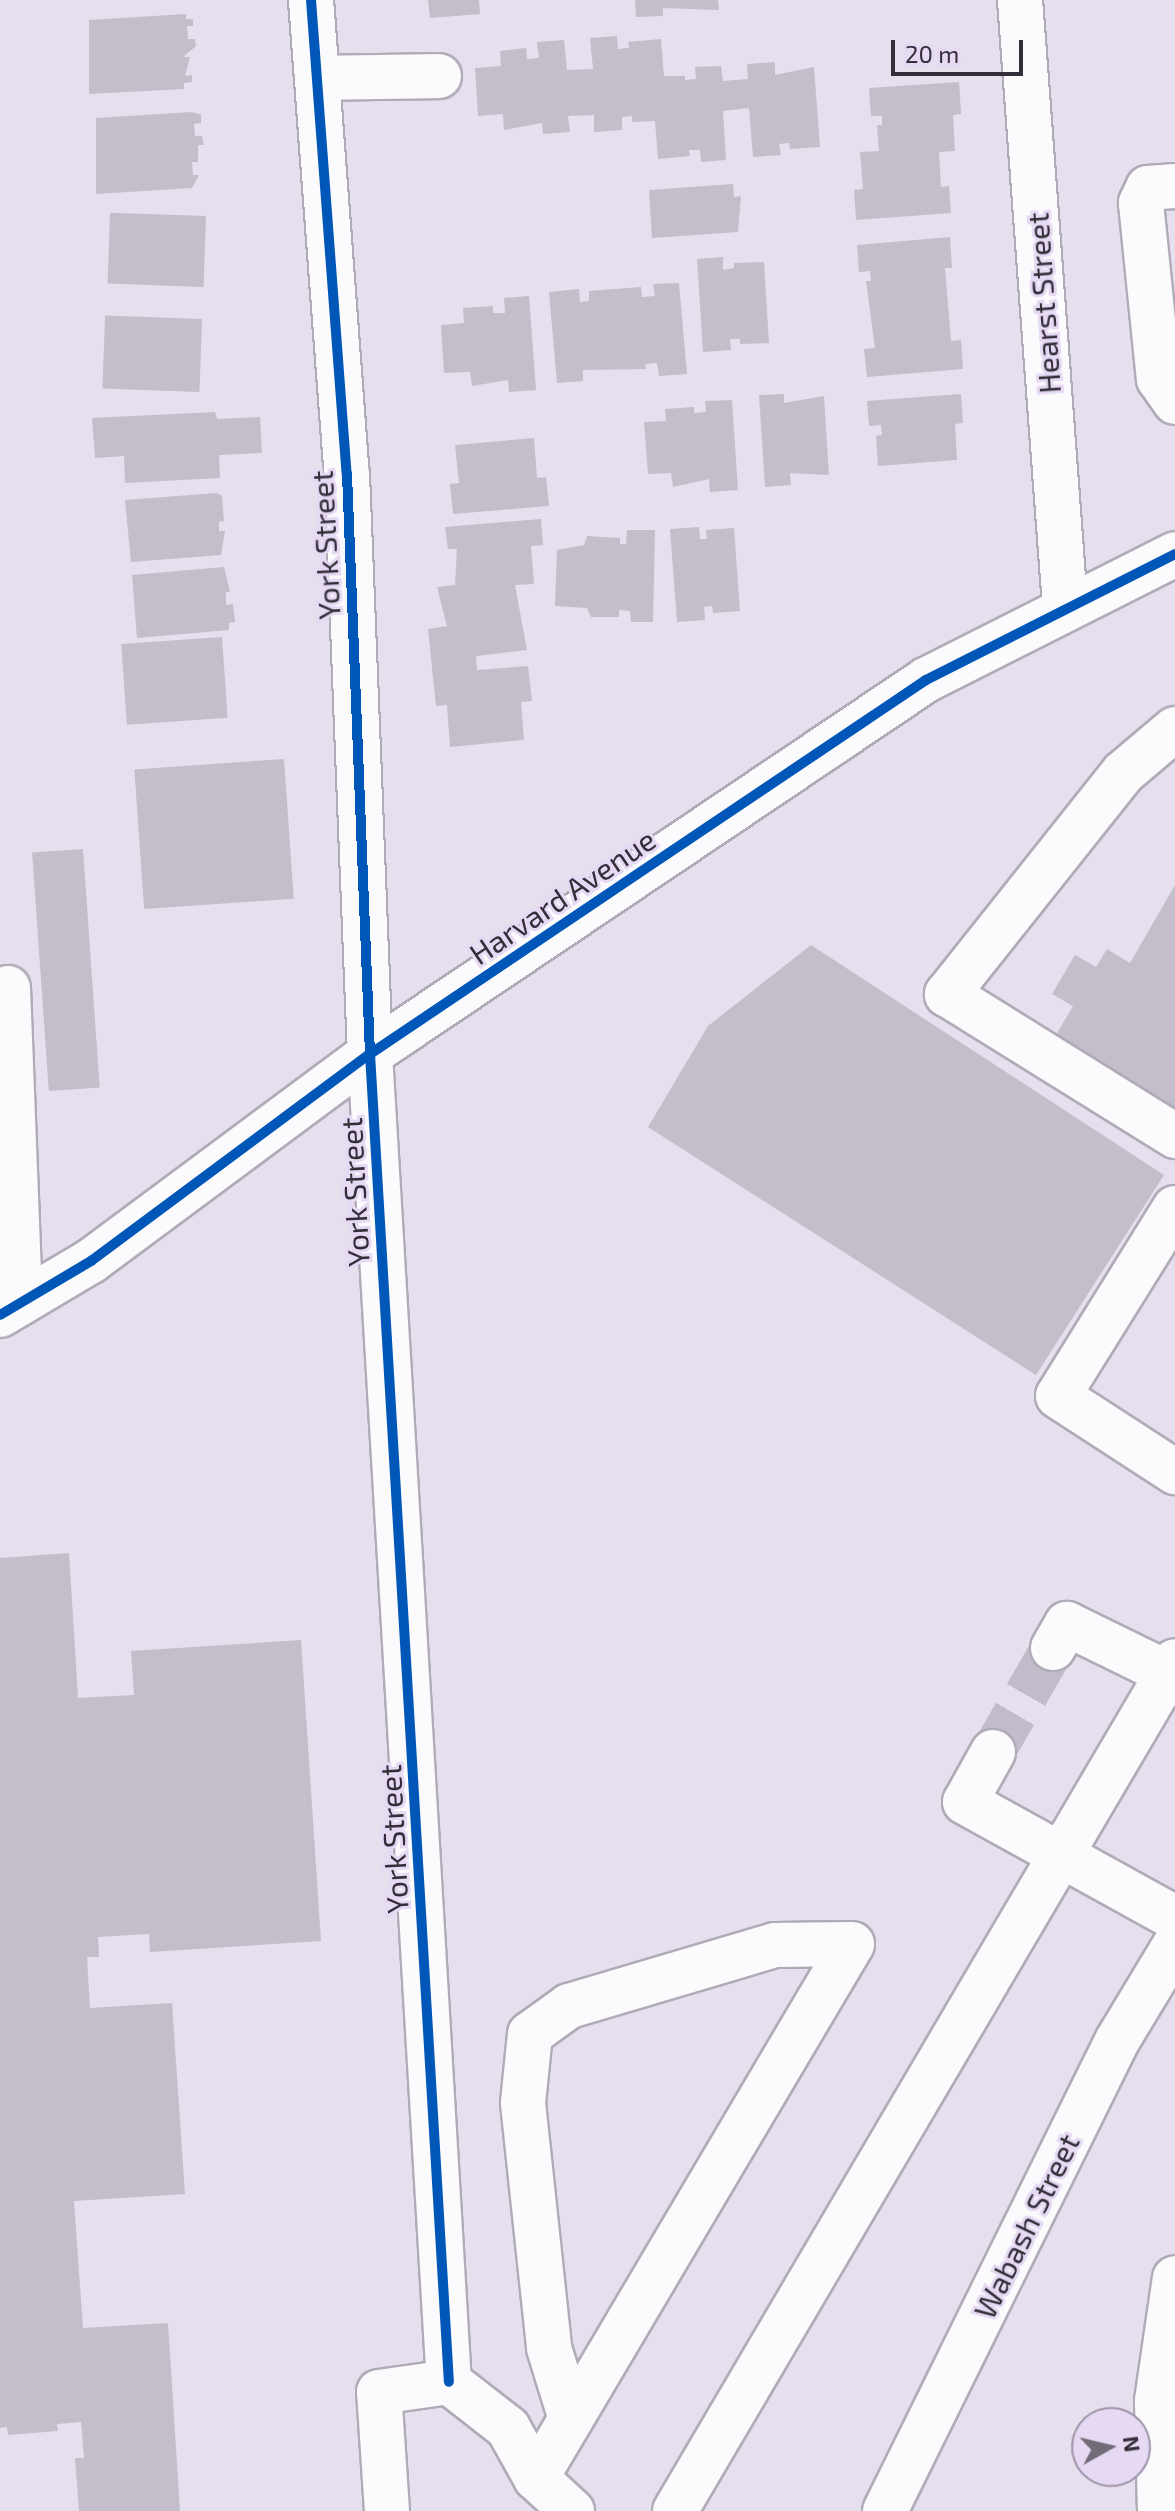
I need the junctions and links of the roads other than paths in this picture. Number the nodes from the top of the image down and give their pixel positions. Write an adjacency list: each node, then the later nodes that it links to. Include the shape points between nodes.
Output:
1 (311, 0): 4 (main road, York Street)
2 (1020, 0): 8 (main road, Hearst Street)
3 (439, 76): 4 (main road)
4 (317, 78): 11 (main road, York Street, via 347,474)
5 (1175, 186): 6 (main road, via 1148,188 1141,203 1159,379)
6 (1175, 402)
7 (1175, 554): 8 (main road, Harvard Avenue)
8 (1065, 606): 11 (main road, Harvard Avenue, via 926,680)
9 (1175, 729): 12 (main road, via 1123,773 947,994)
10 (8, 988): 14 (main road)
11 (370, 1054): 14 (main road, Harvard Avenue, via 91,1261); 23 (main road, York Street)
12 (1175, 1136)
13 (1175, 1208): 15 (main road, via 1058,1396)
14 (10, 1309)
15 (1175, 1472)
16 (1053, 1648): 17 (main road, via 1067,1624)
17 (1172, 1670): 19 (main road)
18 (993, 1752): 19 (main road, via 965,1802)
19 (1061, 1854): 20 (main road); 28 (main road)
20 (1175, 1918)
21 (1175, 1945): 29 (main road, Wabash Street, via 1117,2041)
22 (1175, 2278): 30 (main road, via 1157,2401)
23 (449, 2382): 25 (main road, via 508,2428); 26 (main road, via 379,2392)
24 (571, 2419): 24 (main road, via 603,2365 852,1944 775,1945 569,2006 530,2034 524,2119 549,2348); 25 (main road)
25 (536, 2478): 27 (main road)
26 (387, 2511)
27 (572, 2511)
28 (675, 2511)
29 (885, 2511)
30 (1160, 2511)

